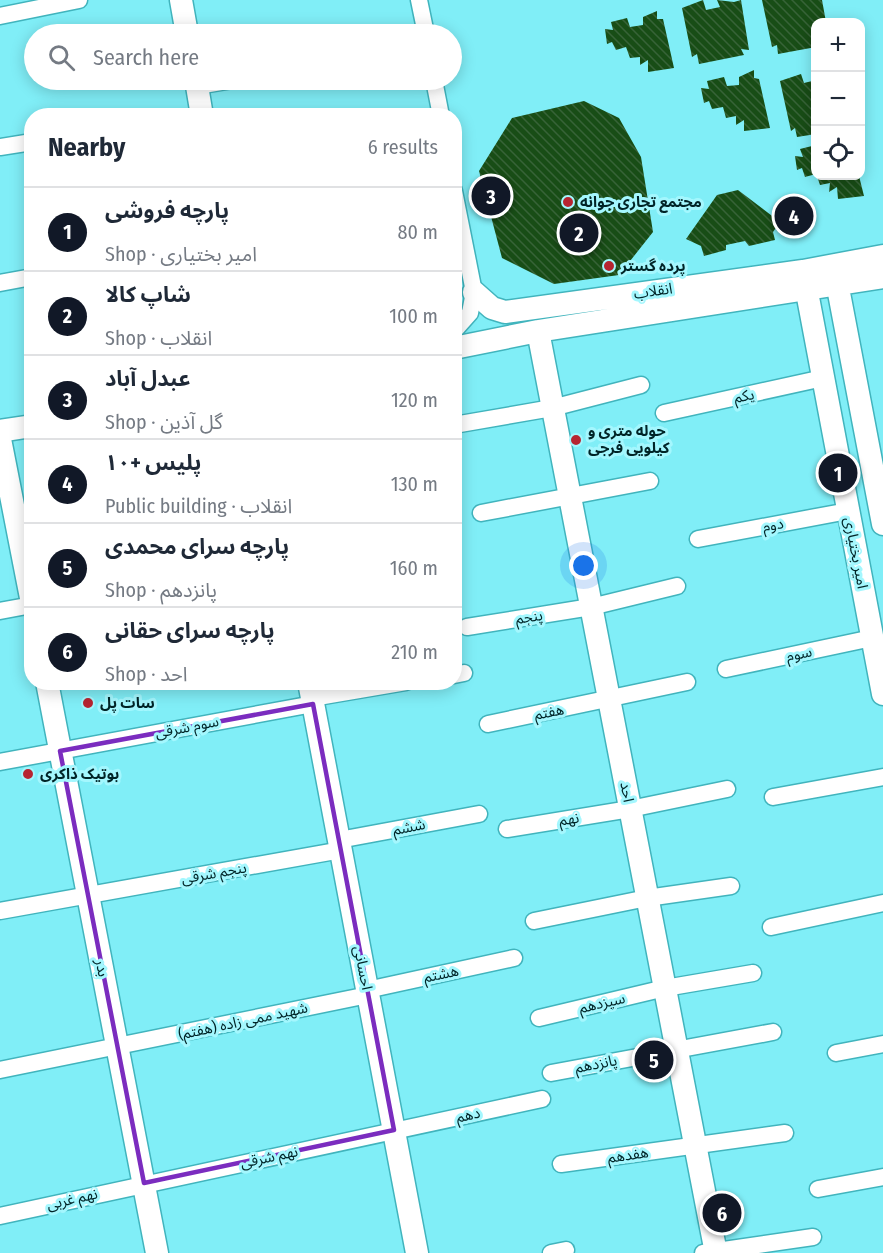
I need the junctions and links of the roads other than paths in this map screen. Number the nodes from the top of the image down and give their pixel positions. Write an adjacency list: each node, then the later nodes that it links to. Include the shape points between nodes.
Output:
1 (79, 0): 4 (street)
2 (181, 0): 5 (street)
3 (419, 0): 6 (street)
4 (0, 16)
5 (185, 24)
6 (424, 24)
7 (197, 90): 9 (street)
8 (436, 90): 10 (street)
9 (199, 108)
10 (439, 108)
11 (24, 143): 12 (street)
12 (0, 147)
13 (462, 231): 20 (street)
14 (883, 256): 15 (street, انقلاب)
15 (836, 275): 16 (street, انقلاب); 18 (street, انقلاب); 36 (street)
16 (883, 277)
17 (24, 278): 19 (street)
18 (805, 281): 20 (street, انقلاب, via 505,312 492,308); 22 (street, انقلاب); 24 (street, امیر بختیاری)
19 (0, 283)
20 (474, 292): 21 (street, via 470,313)
21 (462, 322)
22 (537, 331): 23 (street, انقلاب); 26 (street, احد)
23 (462, 346)
24 (823, 378): 27 (street, یکم); 34 (street, امیر بختیاری)
25 (641, 385): 26 (street)
26 (552, 408): 28 (street); 33 (street, احد)
27 (664, 413)
28 (462, 424)
29 (24, 427): 30 (street)
30 (0, 431)
31 (0, 439): 38 (street)
32 (650, 481): 33 (street)
33 (568, 497): 35 (street); 41 (street, احد)
34 (848, 512): 37 (street, دوم); 44 (street, امیر بختیاری)
35 (481, 513)
36 (883, 524)
37 (698, 539)
38 (24, 563)
39 (677, 586): 41 (street)
40 (24, 606): 42 (street)
41 (591, 607): 43 (street, پنجم); 52 (street, احد)
42 (0, 611)
43 (467, 627)
44 (872, 638): 45 (street, امیر بختیاری); 46 (street, سوم)
45 (880, 660): 50 (street, امیر بختیاری)
46 (726, 669)
47 (687, 682): 52 (street)
48 (49, 690): 54 (street, بدر)
49 (348, 690): 51 (street, سوم شرقی)
50 (883, 694)
51 (312, 695): 54 (street, سوم شرقی); 62 (street, احسانی)
52 (609, 700): 53 (street, هفتم); 59 (street, احد)
53 (488, 724)
54 (60, 751): 55 (street, سوم شرقی); 64 (street, بدر)
55 (0, 762)
56 (883, 777): 58 (street)
57 (727, 789): 59 (street)
58 (773, 797)
59 (630, 809): 61 (street, نهم); 65 (street, احد)
60 (479, 814): 62 (street, ششم)
61 (507, 829)
62 (340, 845): 64 (street, پنجم شرقی); 73 (street, احسانی)
63 (731, 886): 65 (street)
64 (88, 895): 67 (street, پنجم شرقی); 77 (street, بدر)
65 (647, 898): 68 (street); 72 (street, احد)
66 (883, 903): 69 (street)
67 (0, 911)
68 (534, 921)
69 (771, 927)
70 (514, 958): 73 (street, هشتم)
71 (753, 973): 72 (street, سیزدهم)
72 (665, 988): 74 (street, سیزدهم); 78 (street, احد)
73 (368, 993): 77 (street, شهید ممی زاده (هفتم)); 83 (street, احسانی)
74 (539, 1017)
75 (773, 1032): 78 (street, پانزدهم)
76 (883, 1044): 79 (street)
77 (117, 1047): 80 (street, شهید ممی زاده (هفتم)); 88 (street, بدر)
78 (677, 1049): 81 (street, پانزدهم); 85 (street, احد)
79 (836, 1053)
80 (0, 1070)
81 (551, 1073)
82 (542, 1099): 83 (street, دهم)
83 (394, 1130): 88 (street, نهم شرقی); 94 (street, احسانی)
84 (785, 1133): 85 (street, هفدهم)
85 (695, 1145): 86 (street, هفدهم); 92 (street, احد)
86 (561, 1164)
87 (883, 1177): 89 (street)
88 (144, 1183): 90 (street, نهم غربی); 93 (street, بدر)
89 (818, 1190)
90 (0, 1216)
91 (813, 1237): 92 (street)
92 (712, 1252)
93 (157, 1253)
94 (417, 1253)

